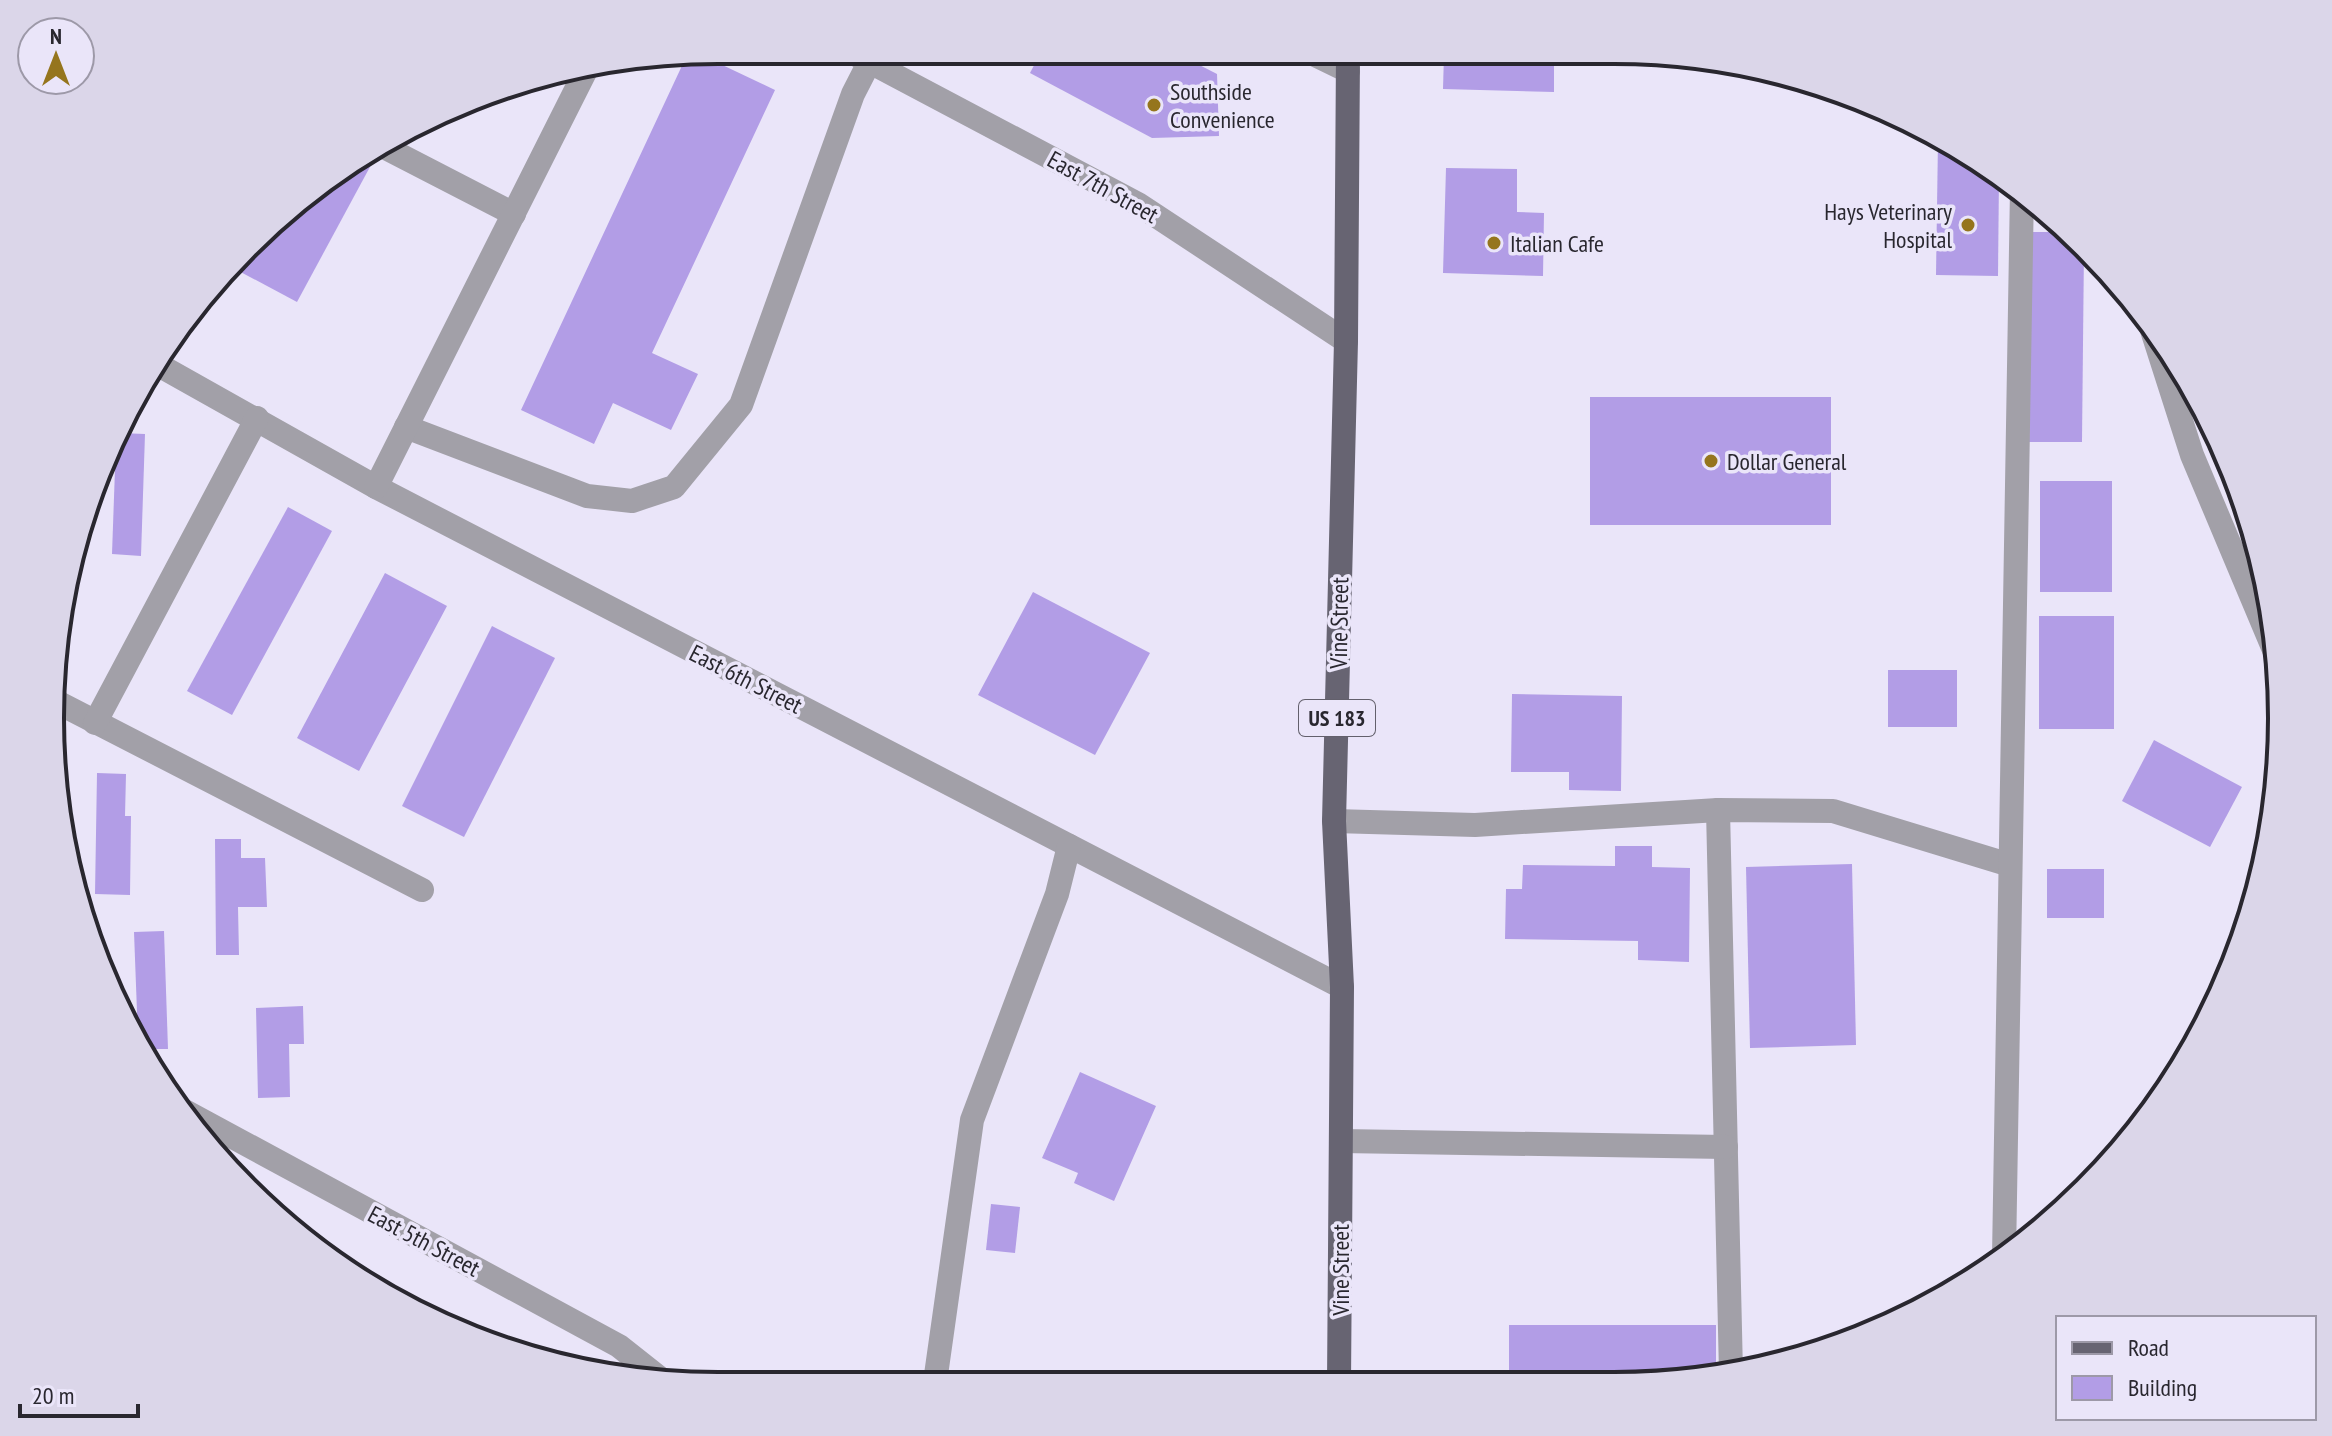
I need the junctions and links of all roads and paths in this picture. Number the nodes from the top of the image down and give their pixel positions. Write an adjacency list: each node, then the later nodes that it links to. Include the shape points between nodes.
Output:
1 (862, 64): 12 (street, via 741,405 674,487 632,501 587,496)
2 (881, 64): 8 (street, East 7th Street, via 1138,204)
3 (1348, 64): 8 (main road, Vine Street / US 183)
4 (582, 79): 7 (street)
5 (392, 151): 7 (street)
6 (2022, 207): 20 (street)
7 (514, 214): 12 (street)
8 (1346, 341): 18 (main road, Vine Street / US 183)
9 (2162, 362): 14 (street, via 2192,455)
10 (166, 369): 11 (street, East 6th Street)
11 (257, 418): 13 (street, East 6th Street); 16 (street)
12 (406, 427): 13 (street)
13 (376, 487): 19 (street, East 6th Street)
14 (2259, 614)
15 (64, 706): 16 (street)
16 (95, 723): 21 (street)
17 (1718, 810): 18 (street, via 1475,825); 20 (street, via 1833,811); 25 (street)
18 (1334, 821): 22 (main road, Vine Street / US 183)
19 (1069, 846): 22 (street, East 6th Street); 29 (street, via 1057,894 972,1120)
20 (2010, 865): 26 (street)
21 (422, 890)
22 (1342, 987): 24 (main road, Vine Street / US 183)
23 (203, 1121): 28 (street, East 5th Street, via 619,1346)
24 (1341, 1141): 25 (street); 30 (main road, Vine Street / US 183)
25 (1726, 1147): 27 (street)
26 (2004, 1243)
27 (1731, 1361)
28 (646, 1368)
29 (936, 1372)
30 (1339, 1372)

